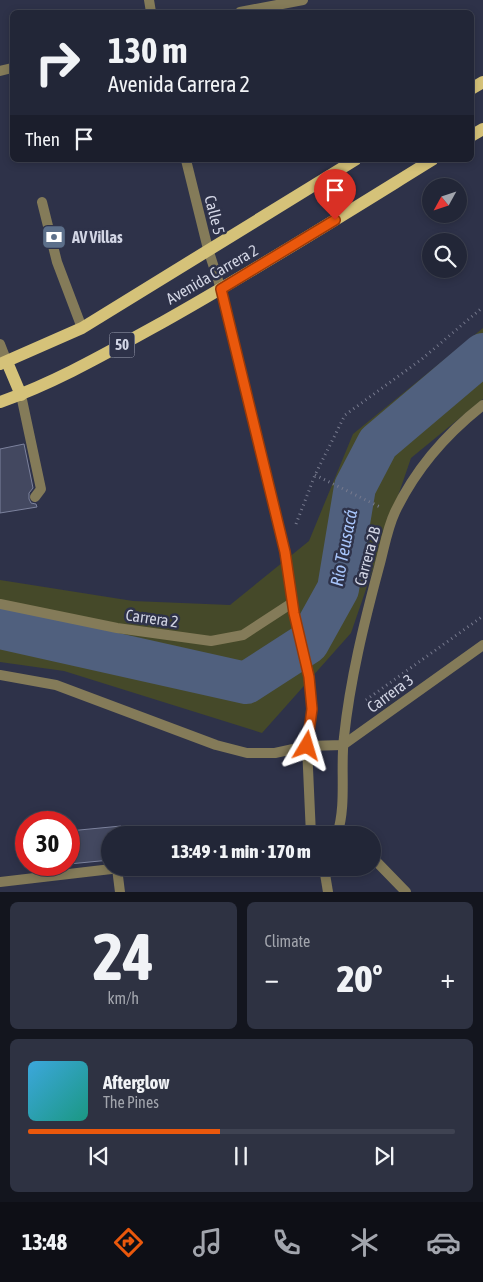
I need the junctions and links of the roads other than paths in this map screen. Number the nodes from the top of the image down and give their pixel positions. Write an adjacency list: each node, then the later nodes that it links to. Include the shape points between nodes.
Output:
1 (304, 0): 2 (street)
2 (251, 10)
3 (186, 162): 7 (street, Calle 5)
4 (352, 162): 7 (main road, Avenida Carrera 2 / 50)
5 (429, 162): 8 (main road, Avenida Carrera 2 / 50)
6 (42, 202): 9 (street, via 57,262)
7 (208, 249): 8 (street, Calle 5); 9 (main road, Avenida Carrera 2 / 50)
8 (221, 289): 12 (main road, Avenida Carrera 2 / 50, via 95,360); 17 (street, Calle 5, via 285,552)
9 (82, 328): 11 (main road, Avenida Carrera 2 / 50)
10 (0, 344): 11 (street)
11 (3, 363): 12 (main road)
12 (21, 395): 13 (main road, Avenida Carrera 2 / 50); 15 (street, via 41,489)
13 (0, 402)
14 (483, 405): 20 (street, Carrera 2B, via 460,423 420,468 394,514 365,620)
15 (35, 498)
16 (0, 604): 17 (street, Carrera 2, via 117,628 211,641 243,635)
17 (293, 608): 21 (street, Calle 5, via 309,677 312,709)
18 (483, 645): 20 (street, Carrera 3)
19 (0, 676): 21 (street, via 56,685 216,745 247,753 275,753)
20 (343, 745): 21 (street); 23 (street, Carrera 2B)
21 (307, 746): 22 (street, Calle 5)
22 (311, 826)
23 (339, 826)
24 (381, 866): 31 (street)
25 (101, 870): 28 (street)
26 (119, 876): 29 (street)
27 (325, 876): 30 (street)
28 (0, 882)
29 (120, 892)
30 (328, 892)
31 (406, 892)

